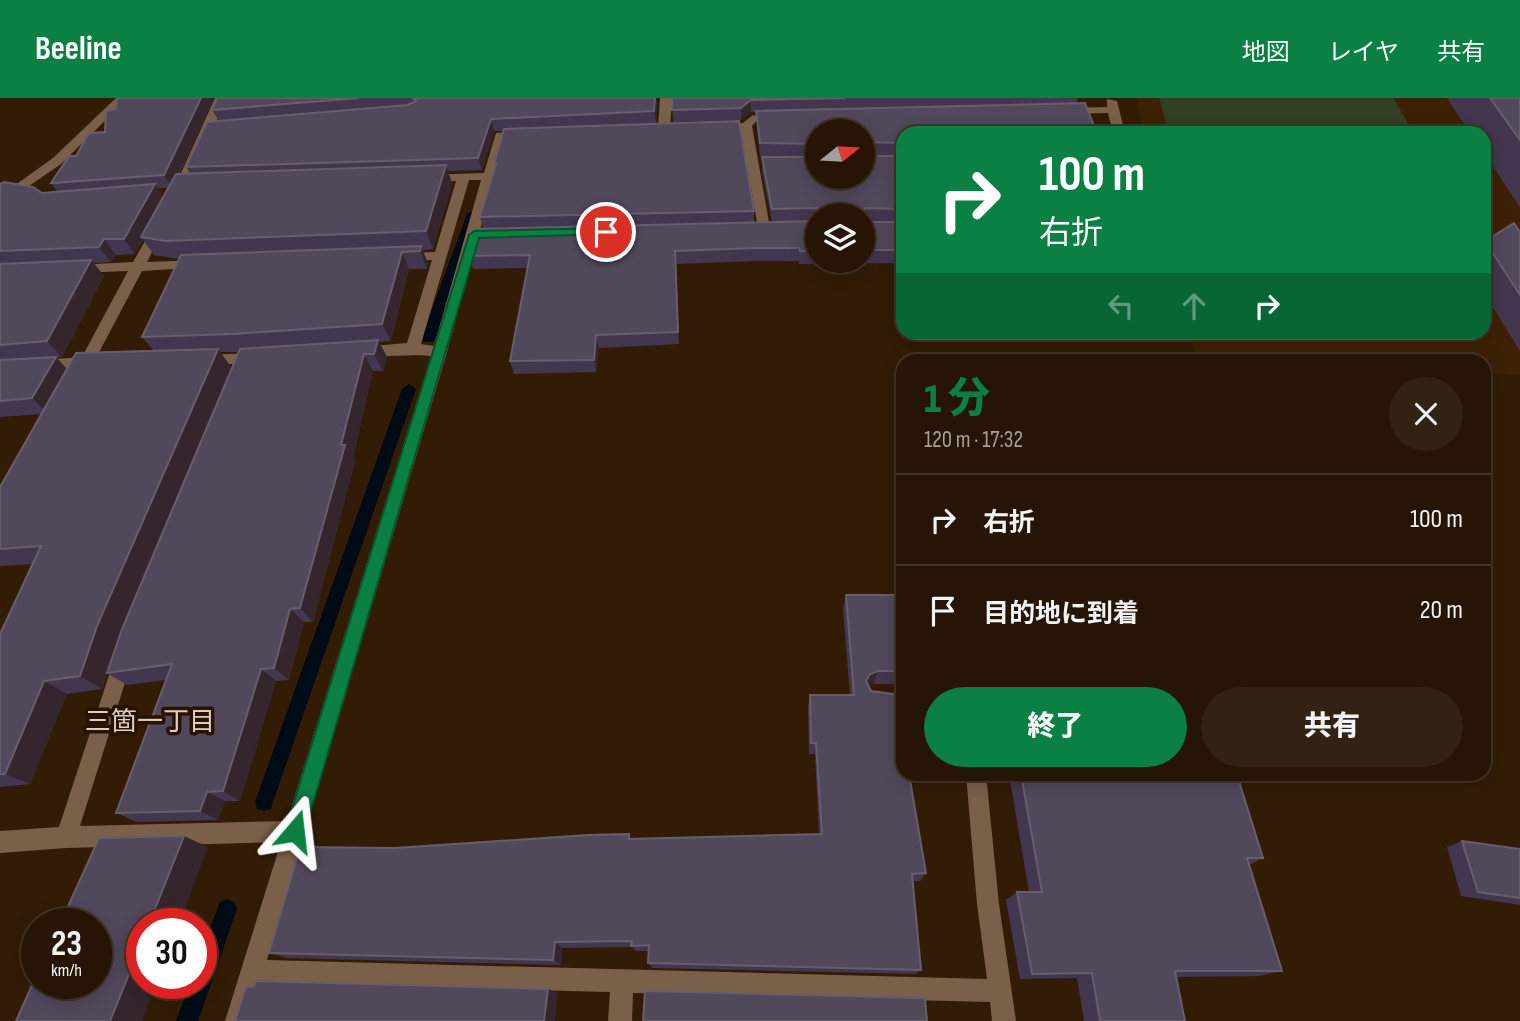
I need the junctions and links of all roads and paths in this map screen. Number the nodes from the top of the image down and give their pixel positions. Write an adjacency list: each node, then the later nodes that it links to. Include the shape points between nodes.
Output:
1 (122, 98): 17 (street, via 57,162)
2 (221, 98): 12 (street)
3 (666, 98): 11 (street)
4 (1112, 104): 5 (street); 8 (street)
5 (1046, 111)
6 (764, 117): 7 (street, via 751,118)
7 (746, 126): 9 (street); 18 (street, via 761,163)
8 (1117, 126)
9 (705, 127)
10 (220, 128): 12 (street)
11 (664, 128)
12 (206, 129): 22 (street)
13 (541, 134): 15 (street, via 500,135)
14 (464, 176): 15 (street); 16 (street); 19 (street)
15 (491, 176): 26 (street, via 481,235)
16 (410, 178)
17 (0, 202)
18 (764, 228)
19 (440, 256): 20 (street); 24 (street)
20 (385, 258)
21 (220, 264): 22 (street)
22 (137, 267): 23 (street); 30 (street)
23 (69, 270)
24 (413, 348): 25 (street); 26 (street)
25 (348, 352)
26 (440, 352): 35 (street)
27 (271, 357): 28 (street, via 242,365)
28 (192, 360)
29 (112, 362): 30 (street)
30 (86, 363): 31 (street); 32 (street)
31 (0, 369)
32 (73, 386)
33 (129, 640): 36 (street)
34 (977, 781): 40 (street)
35 (295, 831): 36 (street); 38 (street)
36 (66, 836): 37 (street)
37 (0, 842)
38 (254, 971): 39 (street); 41 (street)
39 (622, 980): 40 (street); 42 (street)
40 (999, 990): 43 (street)
41 (237, 1021)
42 (620, 1021)
43 (1004, 1021)

